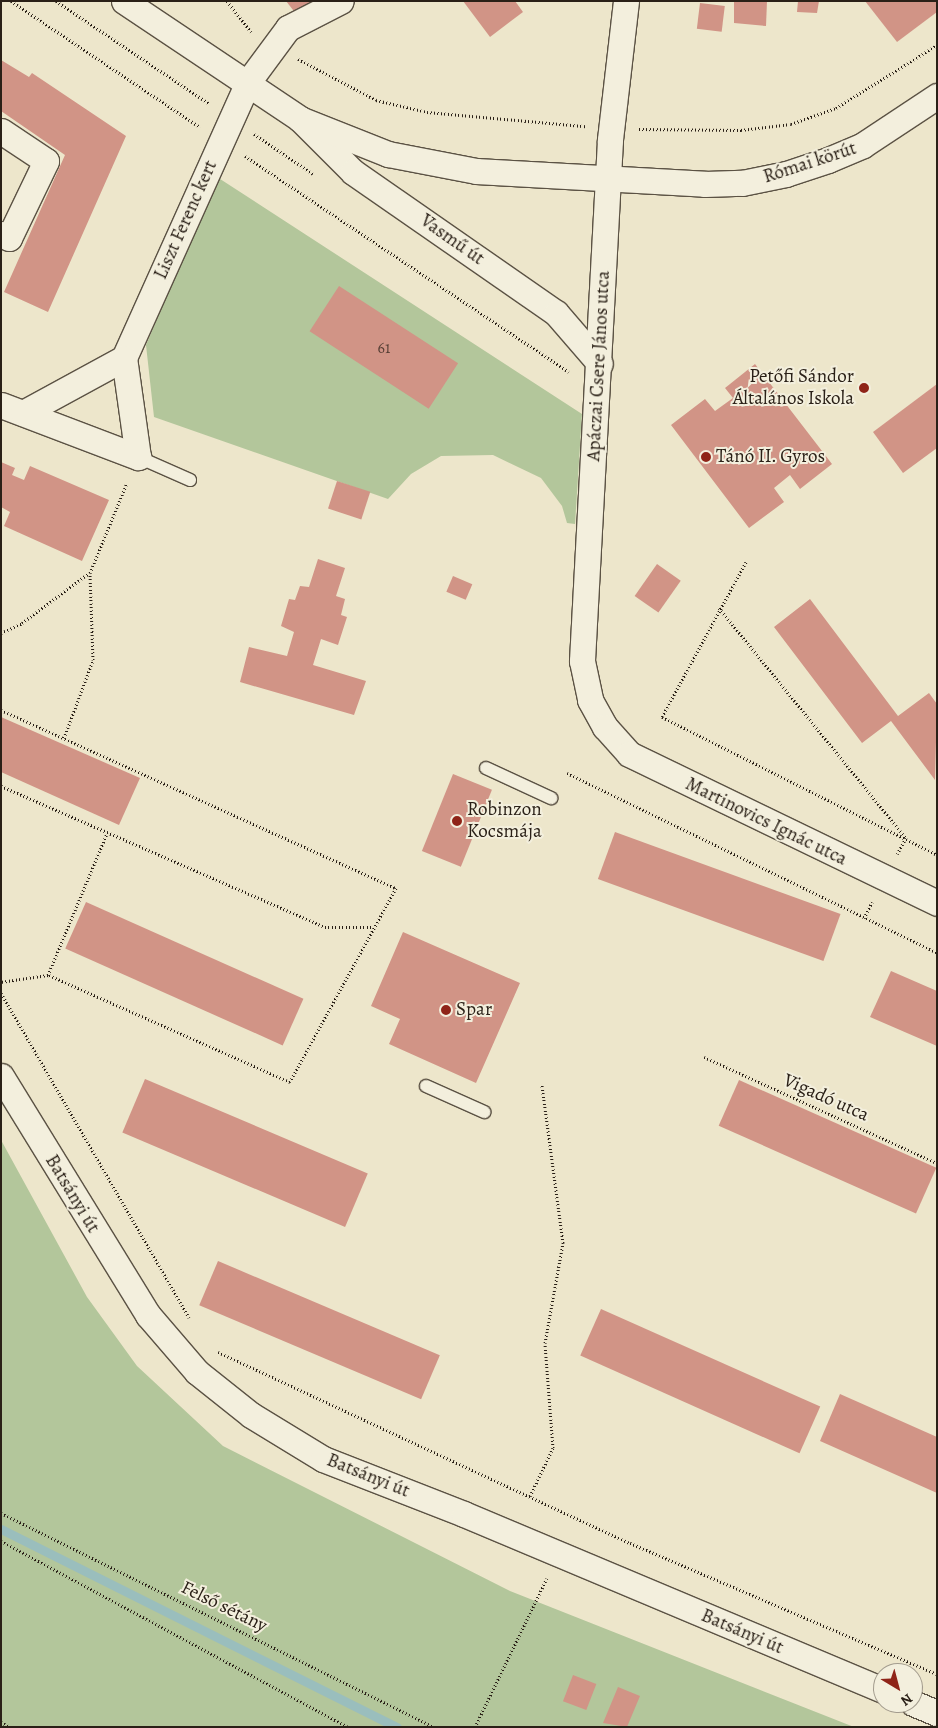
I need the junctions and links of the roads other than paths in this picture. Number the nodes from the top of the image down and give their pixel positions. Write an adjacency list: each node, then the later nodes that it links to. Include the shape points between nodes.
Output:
1 (124, 1): 4 (street, Vasmű út)
2 (342, 1): 4 (street, Liszt Ferenc kert, via 288,28)
3 (626, 1): 8 (street, Apáczai Csere János utca)
4 (248, 82): 6 (street, Vasmű út); 10 (street, Liszt Ferenc kert)
5 (937, 96): 8 (street, Római körút, via 863,146 786,174 742,183)
6 (300, 119): 8 (street, Vasmű út, via 388,154 476,171); 11 (street, Vasmű út, via 353,172 556,313)
7 (1, 132): 9 (street, via 46,160 9,238)
8 (608, 180): 11 (street, Apáczai Csere János utca)
9 (1, 234)
10 (124, 358): 12 (street); 13 (street)
11 (600, 364): 15 (street, Apáczai Csere János utca, via 582,661 590,700)
12 (12, 409): 13 (street)
13 (138, 457): 14 (lane)
14 (190, 480)
15 (605, 726): 18 (street, Martinovics Ignác utca, via 629,754 659,771)
16 (486, 768): 17 (lane)
17 (551, 798)
18 (937, 903)
19 (1, 1076): 22 (street, Batsányi út, via 148,1316 197,1372 251,1415 324,1459)
20 (426, 1086): 21 (lane)
21 (484, 1112)
22 (873, 1686)
23 (923, 1707): 24 (street)
24 (937, 1713)

